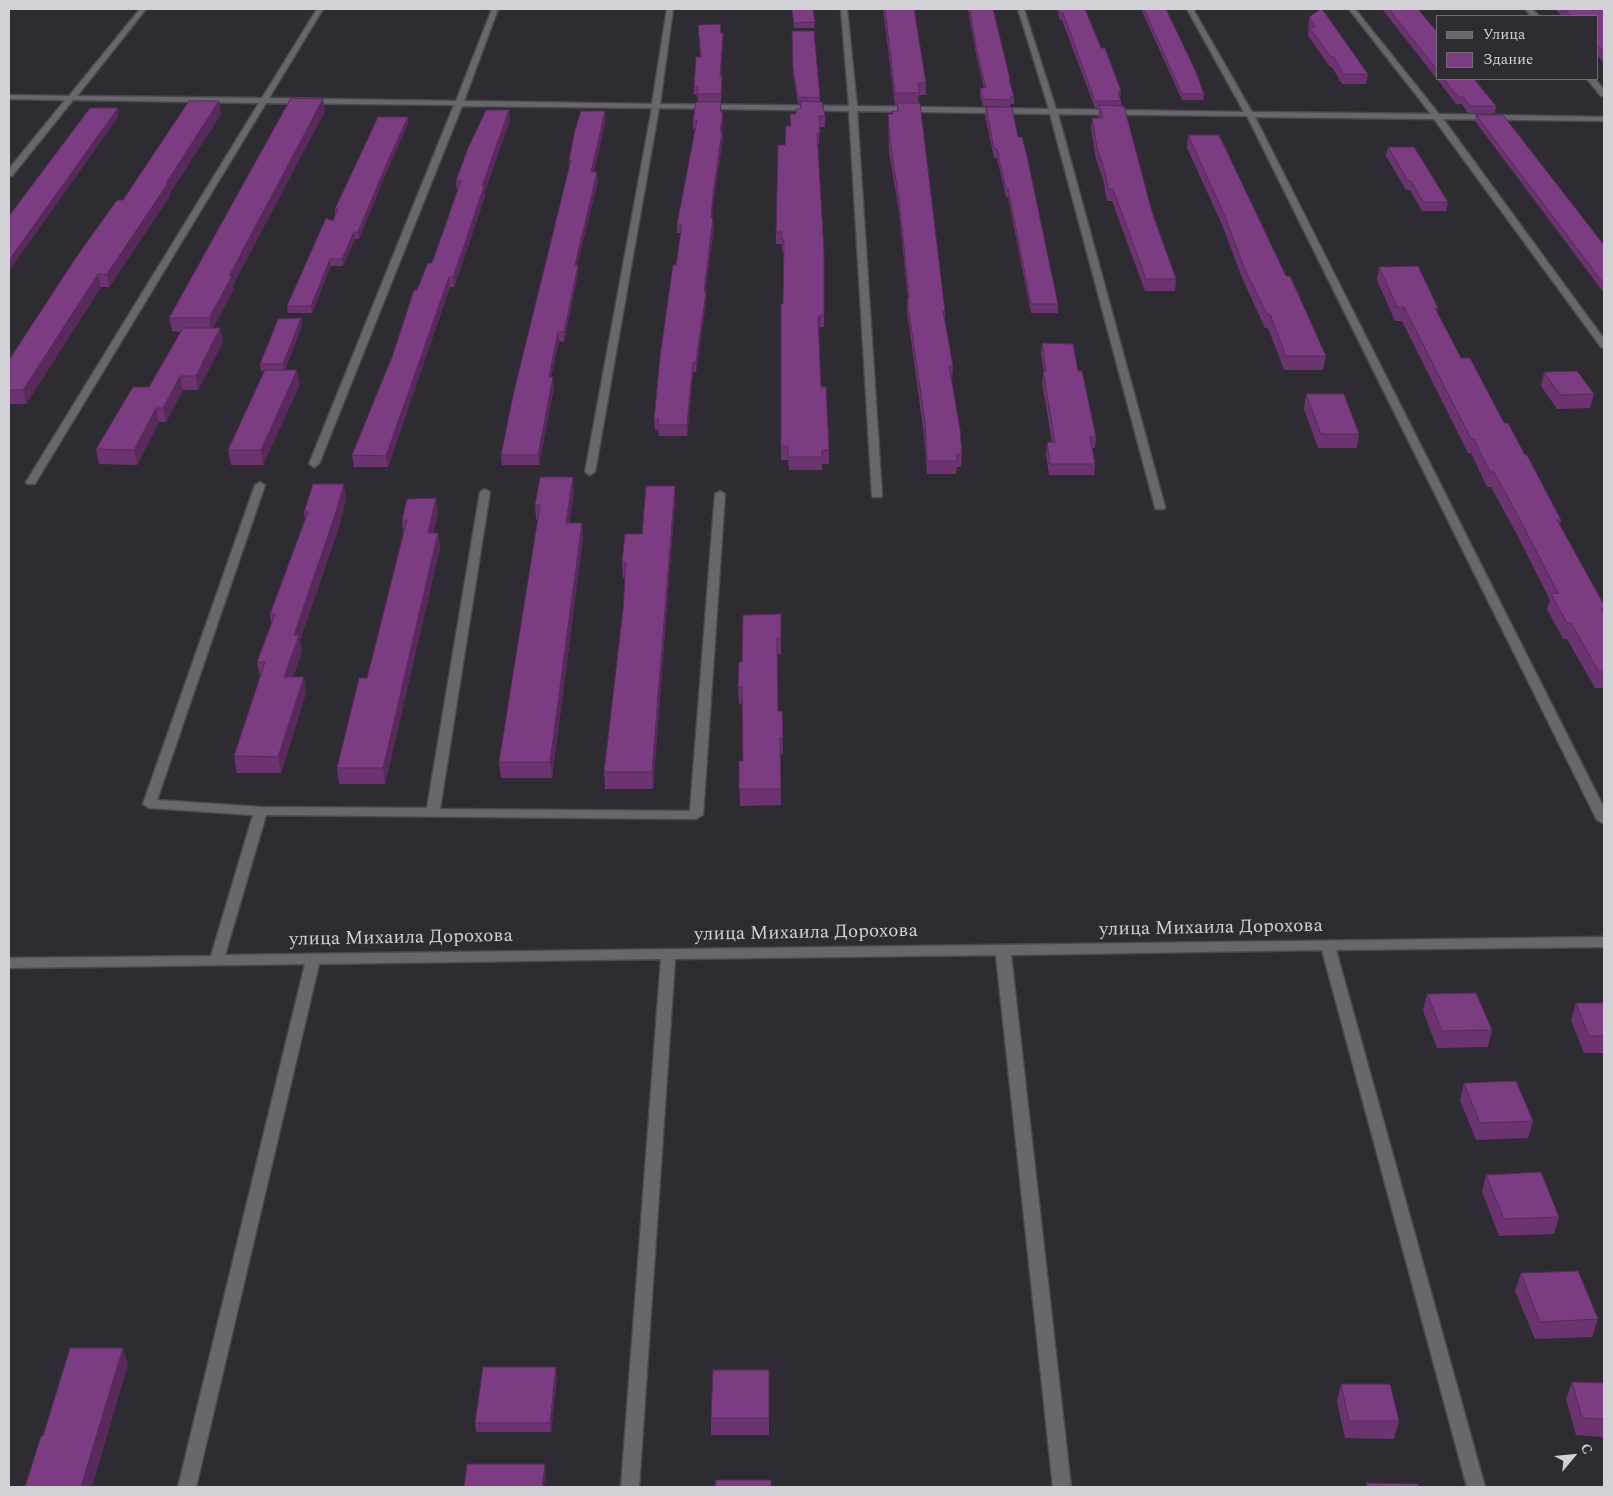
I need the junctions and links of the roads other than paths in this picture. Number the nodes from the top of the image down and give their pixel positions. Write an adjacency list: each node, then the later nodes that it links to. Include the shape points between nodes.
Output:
1 (143, 9): 12 (street)
2 (320, 9): 13 (street)
3 (495, 9): 14 (street)
4 (670, 9): 15 (street)
5 (844, 9): 16 (street)
6 (1021, 9): 17 (street)
7 (1190, 9): 18 (street)
8 (1352, 9): 19 (street)
9 (1592, 80): 10 (street)
10 (1604, 94)
11 (9, 97): 12 (street)
12 (69, 98): 13 (street); 21 (street)
13 (264, 102): 14 (street); 25 (street)
14 (459, 103): 15 (street); 23 (street)
15 (656, 105): 16 (street); 24 (street)
16 (853, 107): 17 (street); 29 (street)
17 (1053, 111): 18 (street); 30 (street)
18 (1249, 113): 19 (street); 33 (street)
19 (1437, 116): 20 (street); 22 (street)
20 (1604, 119)
21 (9, 174)
22 (1604, 345)
23 (314, 464)
24 (590, 472)
25 (31, 482)
26 (260, 486): 31 (street, via 149,804)
27 (485, 492): 32 (street)
28 (720, 494): 32 (street, via 696,815)
29 (877, 495)
30 (1160, 507)
31 (261, 811): 32 (street); 39 (street)
32 (433, 814)
33 (1604, 820)
34 (1604, 942): 35 (street, улица Михаила Дорохова)
35 (1328, 946): 36 (street, улица Михаила Дорохова); 44 (street)
36 (1003, 950): 37 (street, улица Михаила Дорохова); 43 (street)
37 (668, 954): 38 (street, улица Михаила Дорохова); 42 (street)
38 (313, 959): 39 (street, улица Михаила Дорохова); 41 (street)
39 (217, 960): 40 (street, улица Михаила Дорохова)
40 (9, 963)
41 (187, 1487)
42 (630, 1487)
43 (1062, 1487)
44 (1476, 1487)

